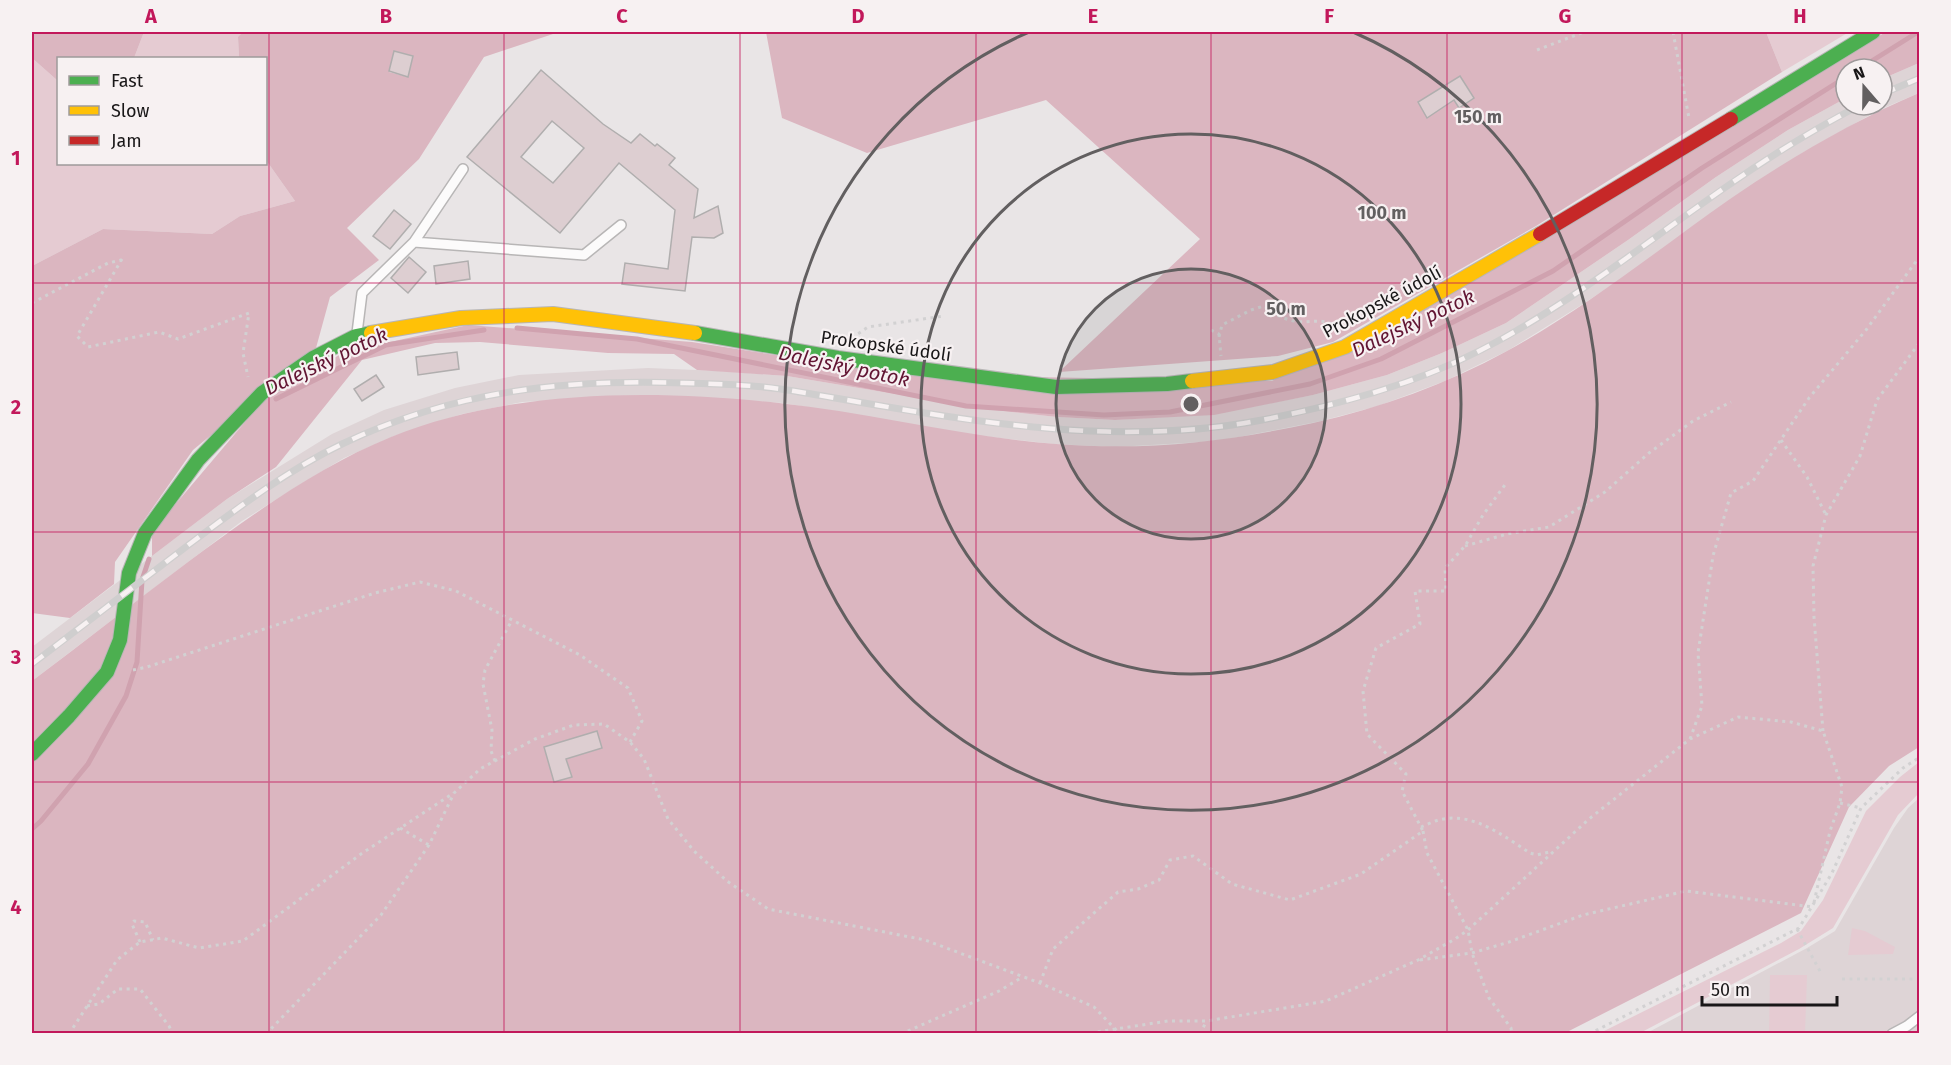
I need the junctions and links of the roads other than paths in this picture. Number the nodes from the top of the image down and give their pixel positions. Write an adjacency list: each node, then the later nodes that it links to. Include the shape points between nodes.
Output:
1 (1873, 32): 5 (street, Prokopské údolí, via 1526,243 1345,346 1273,372 1167,384 1056,387 553,314 460,318)
2 (463, 169): 4 (lane)
3 (621, 225): 4 (lane, via 584,255)
4 (414, 242): 5 (lane, via 362,293)
5 (356, 336): 6 (street, Prokopské údolí, via 313,358 262,393 198,460 145,533 129,573 120,640 107,672)
6 (32, 754)
7 (1920, 1016): 8 (lane)
8 (1892, 1034)

